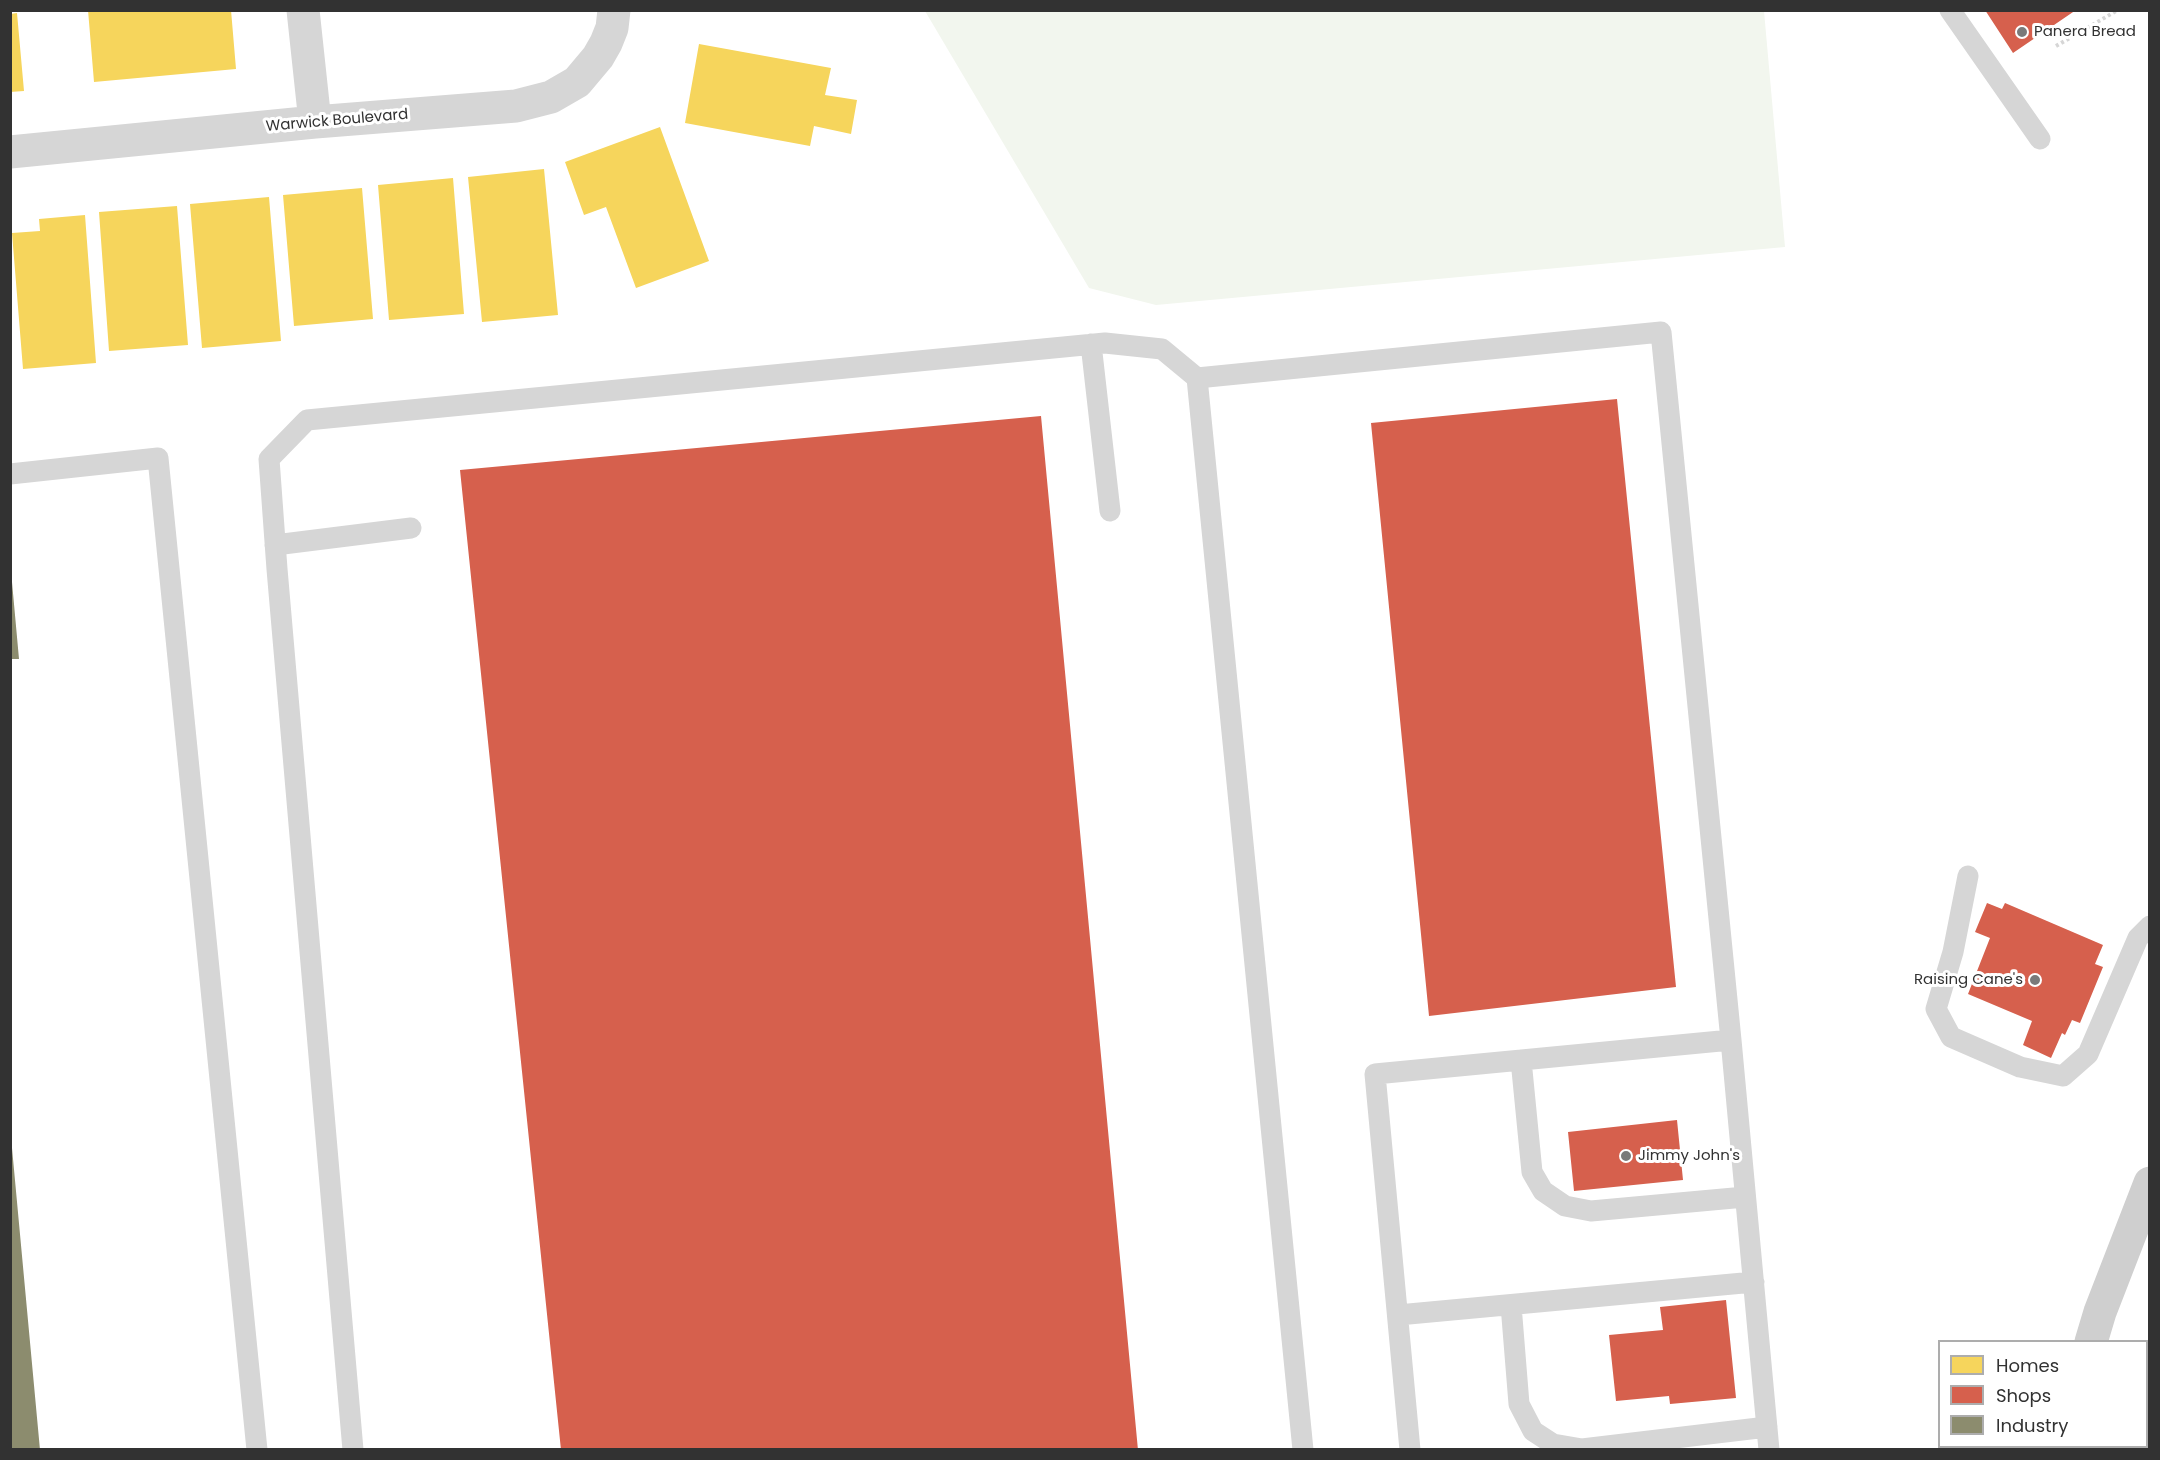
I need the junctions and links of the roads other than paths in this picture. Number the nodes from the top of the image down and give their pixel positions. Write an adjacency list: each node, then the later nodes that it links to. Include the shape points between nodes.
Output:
1 (303, 10): 4 (street)
2 (614, 10): 4 (street, Warwick Boulevard, via 612,28 598,57 577,82 551,97 516,106)
3 (1950, 10): 5 (lane)
4 (315, 122): 6 (street, Warwick Boulevard)
5 (2040, 139)
6 (10, 152)
7 (1091, 344): 8 (lane, via 1162,349); 10 (lane); 12 (lane, via 307,420 269,459)
8 (1197, 378): 15 (lane, via 1661,332); 26 (lane)
9 (10, 474): 24 (lane, via 158,458)
10 (1110, 511)
11 (411, 528): 12 (lane)
12 (275, 545): 25 (lane)
13 (1968, 876): 14 (lane, via 1953,952 1936,1009 1951,1037 2020,1067 2063,1076 2088,1054 2138,938)
14 (2150, 927)
15 (1731, 1040): 16 (lane); 18 (lane)
16 (1521, 1060): 18 (lane, via 1532,1172 1543,1191 1565,1206 1591,1211); 21 (lane, via 1375,1074)
17 (2150, 1183): 22 (main road)
18 (1745, 1197): 19 (lane)
19 (1754, 1282): 20 (lane); 23 (lane)
20 (1511, 1305): 21 (lane); 23 (lane, via 1519,1404 1533,1431 1552,1444 1582,1449)
21 (1398, 1316): 27 (lane)
22 (2091, 1340)
23 (1767, 1427): 28 (lane)
24 (257, 1449)
25 (353, 1449)
26 (1303, 1449)
27 (1410, 1449)
28 (1769, 1449)

